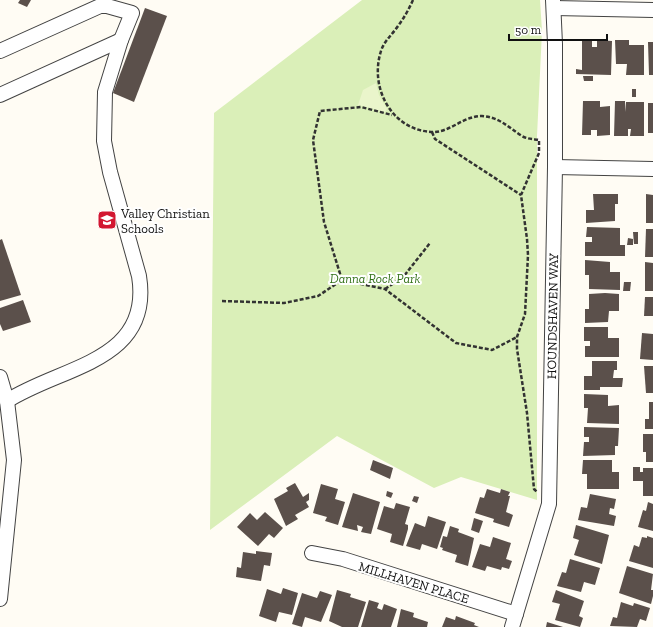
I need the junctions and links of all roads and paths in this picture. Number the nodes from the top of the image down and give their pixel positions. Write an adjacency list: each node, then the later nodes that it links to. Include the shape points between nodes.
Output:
1 (413, 0): 7 (path, via 381,51 378,86)
2 (553, 4): 3 (street); 9 (street, HOUNDSHAVEN WAY)
3 (653, 10)
4 (121, 40): 5 (street, via 132,13 100,6); 6 (street); 18 (street, via 105,92 104,141 139,276 142,291 140,308 127,335 107,354 21,392)
5 (0, 51)
6 (0, 95)
7 (393, 115): 8 (path, via 418,130); 13 (path, via 361,107 320,111 313,140 324,222)
8 (432, 132): 11 (path, via 435,139); 11 (path, via 444,130 465,119 483,116 506,123 527,138 539,140 539,152)
9 (555, 167): 10 (street); 19 (street, HOUNDSHAVEN WAY)
10 (653, 169)
11 (521, 195): 16 (path, via 528,255 525,314)
12 (430, 243): 14 (path, via 404,276)
13 (342, 280): 14 (path); 15 (path, via 318,296 284,303)
14 (385, 289): 16 (path, via 456,343 492,350)
15 (222, 301)
16 (517, 337): 19 (path, via 534,489)
17 (0, 376): 18 (street)
18 (7, 401): 21 (street, via 14,460)
19 (549, 504): 22 (street, HOUNDSHAVEN WAY)
20 (312, 553): 22 (street, MILLHAVEN PLACE, via 343,559)
21 (0, 599)
22 (514, 620)

